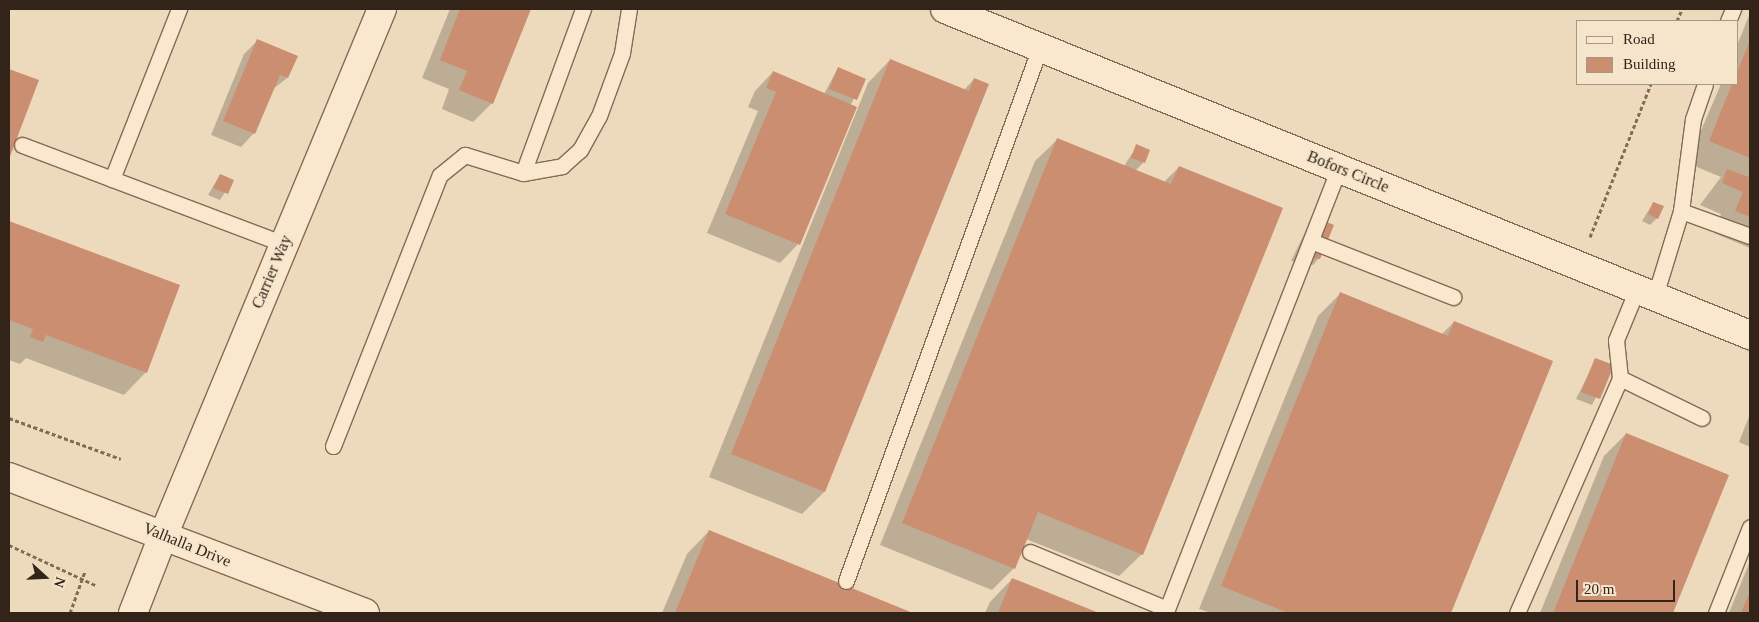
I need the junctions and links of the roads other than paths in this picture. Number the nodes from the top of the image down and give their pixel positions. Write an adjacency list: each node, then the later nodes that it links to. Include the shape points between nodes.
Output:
1 (179, 9): 11 (lane)
2 (382, 9): 15 (street, Carrier Way)
3 (583, 9): 10 (lane)
4 (629, 9): 10 (lane, via 622,53 599,116 580,150 562,166)
5 (945, 9): 6 (street, Bofors Circle)
6 (1040, 47): 9 (street, Bofors Circle); 26 (lane)
7 (1705, 85): 12 (lane, via 1693,119)
8 (22, 145): 11 (lane)
9 (1339, 168): 14 (lane); 16 (street, Bofors Circle)
10 (523, 174): 21 (lane, via 465,155 440,175)
11 (112, 179): 15 (lane)
12 (1681, 210): 13 (lane); 16 (lane)
13 (1750, 236)
14 (1311, 241): 17 (lane); 27 (lane)
15 (284, 244): 24 (street, Carrier Way)
16 (1646, 292): 18 (street, Bofors Circle); 19 (lane, via 1616,340)
17 (1453, 298)
18 (1750, 335)
19 (1620, 378): 20 (lane); 30 (lane)
20 (1702, 418)
21 (333, 446)
22 (9, 476): 24 (street, Valhalla Drive)
23 (1750, 526): 31 (lane)
24 (163, 536): 28 (street, Carrier Way); 29 (street, Valhalla Drive)
25 (1030, 552): 27 (lane)
26 (846, 581)
27 (1172, 611)
28 (133, 613)
29 (365, 613)
30 (1517, 613)
31 (1716, 613)

